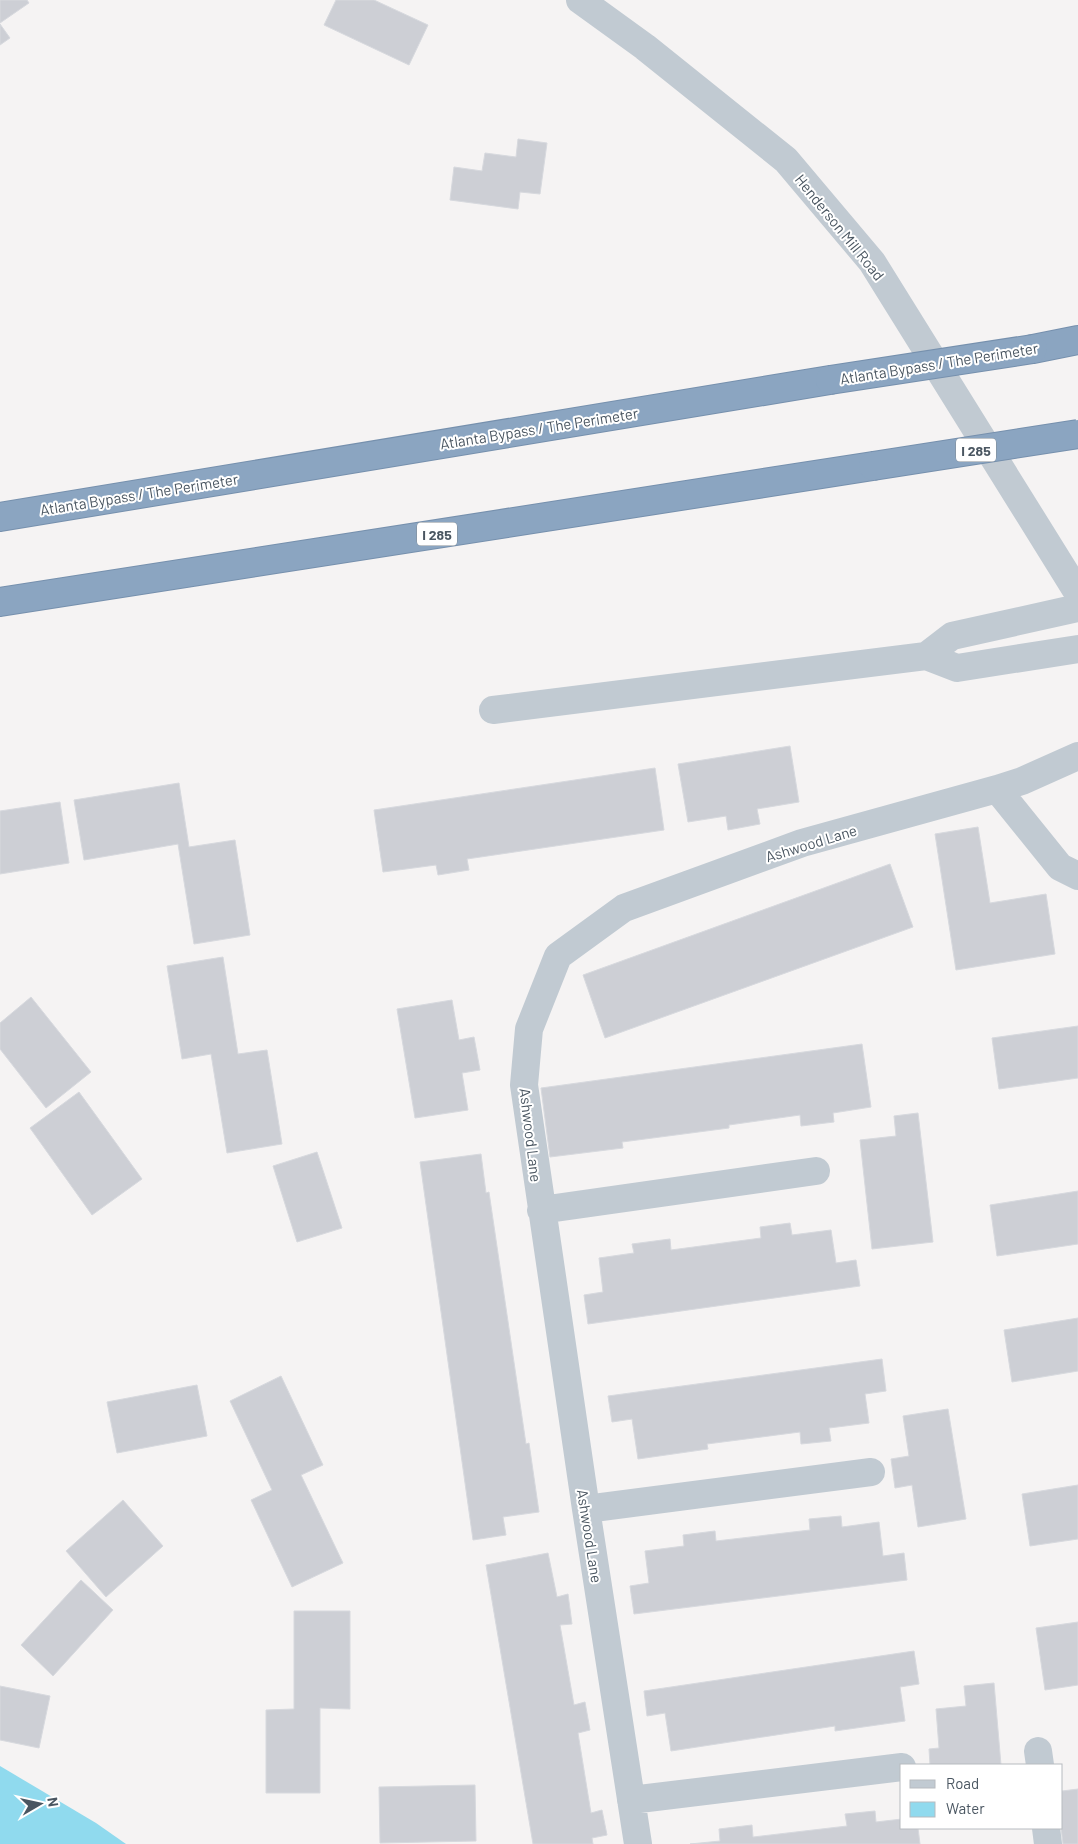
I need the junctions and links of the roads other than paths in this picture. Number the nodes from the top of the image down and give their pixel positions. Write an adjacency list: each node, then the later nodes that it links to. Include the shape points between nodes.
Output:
1 (580, 0): 5 (street, Henderson Mill Road, via 645,47 786,160 872,262)
2 (1078, 340): 4 (highway, Atlanta Bypass / The Perimeter, bridge)
3 (1078, 434): 6 (highway, I 285, bridge)
4 (0, 517)
5 (1078, 594)
6 (0, 602)
7 (1078, 608): 9 (street, via 952,636)
8 (1078, 649): 9 (street, via 957,668)
9 (926, 656): 10 (street)
10 (493, 710)
11 (1078, 756): 12 (street, Ashwood Lane)
12 (997, 790): 13 (street, via 1060,867); 15 (street, Ashwood Lane, via 802,843 624,908 558,956 529,1028 524,1085)
13 (1078, 876)
14 (816, 1171): 15 (street)
15 (542, 1210): 17 (street, Ashwood Lane)
16 (871, 1472): 17 (street)
17 (586, 1509): 19 (street, Ashwood Lane)
18 (900, 1767): 19 (street)
19 (631, 1800): 21 (street, Ashwood Lane)
20 (1046, 1829): 22 (street)
21 (638, 1844)
22 (1048, 1844)

